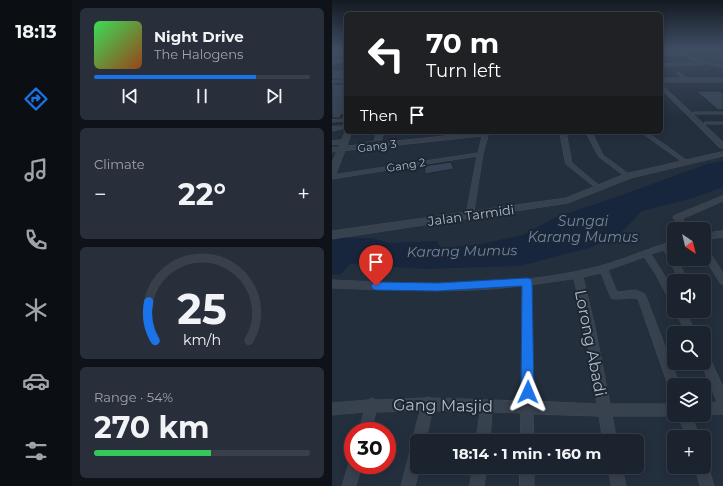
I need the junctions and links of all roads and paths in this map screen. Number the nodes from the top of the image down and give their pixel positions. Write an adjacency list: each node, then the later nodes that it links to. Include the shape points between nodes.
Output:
1 (678, 73): 2 (street)
2 (688, 80): 4 (street); 6 (street)
3 (344, 81): 5 (street)
4 (723, 81): 7 (street)
5 (332, 82)
6 (663, 83)
7 (663, 83)
8 (663, 85): 10 (street)
9 (664, 92): 10 (street)
10 (693, 113): 11 (street); 16 (street); 26 (street)
11 (723, 113)
12 (344, 115): 13 (street)
13 (332, 116)
14 (344, 120): 15 (street)
15 (332, 121)
16 (706, 123): 17 (street); 26 (street)
17 (723, 123)
18 (344, 127): 19 (street, Gang 3)
19 (332, 129)
20 (347, 134): 28 (street)
21 (474, 134): 28 (street, Gang 3)
22 (485, 134): 30 (street)
23 (563, 134): 35 (street, via 570,164)
24 (590, 134): 34 (street, via 601,156)
25 (647, 134): 32 (street)
26 (721, 140)
27 (332, 143): 28 (street)
28 (343, 146): 29 (street); 33 (street)
29 (332, 150)
30 (480, 154): 33 (street, Gang 2); 37 (street)
31 (723, 154): 32 (street, Jalan Tarmidi)
32 (686, 162): 34 (street, Jalan Tarmidi)
33 (332, 173)
34 (628, 176): 35 (street, Jalan Tarmidi)
35 (599, 188): 37 (street, Jalan Tarmidi, via 568,200)
36 (723, 198): 38 (street, via 677,218)
37 (470, 215): 40 (street, Jalan Tarmidi)
38 (681, 222)
39 (723, 234): 41 (street)
40 (332, 235)
41 (711, 236)
42 (667, 246): 43 (street)
43 (646, 253): 45 (street); 51 (street)
44 (711, 260): 46 (street)
45 (604, 268): 47 (street); 53 (street, via 614,295 637,294 642,297)
46 (720, 272): 48 (street)
47 (578, 275): 49 (street); 62 (street, Lorong Abadi)
48 (723, 281)
49 (527, 282): 50 (street, via 437,287); 58 (street)
50 (332, 284)
51 (667, 287)
52 (709, 370): 54 (street)
53 (671, 378)
54 (723, 401)
55 (372, 404): 56 (street, Gang Masjid); 60 (street, Gang Masjid); 64 (street)
56 (428, 404): 57 (street, Gang Masjid); 65 (street)
57 (487, 405): 58 (street, Gang Masjid); 66 (street)
58 (527, 406): 62 (street, Gang Masjid); 67 (street)
59 (723, 408): 61 (street)
60 (332, 409)
61 (711, 409)
62 (604, 410): 63 (street, Gang Masjid); 68 (street, Lorong Abadi)
63 (667, 410)
64 (367, 422)
65 (421, 434)
66 (484, 434)
67 (527, 434)
68 (609, 434)
69 (352, 474): 75 (street)
70 (411, 474): 76 (street)
71 (479, 474): 77 (street)
72 (527, 474): 78 (street)
73 (616, 474): 79 (street)
74 (704, 474): 80 (street)
75 (349, 486)
76 (408, 486)
77 (477, 486)
78 (527, 486)
79 (619, 486)
80 (708, 486)

